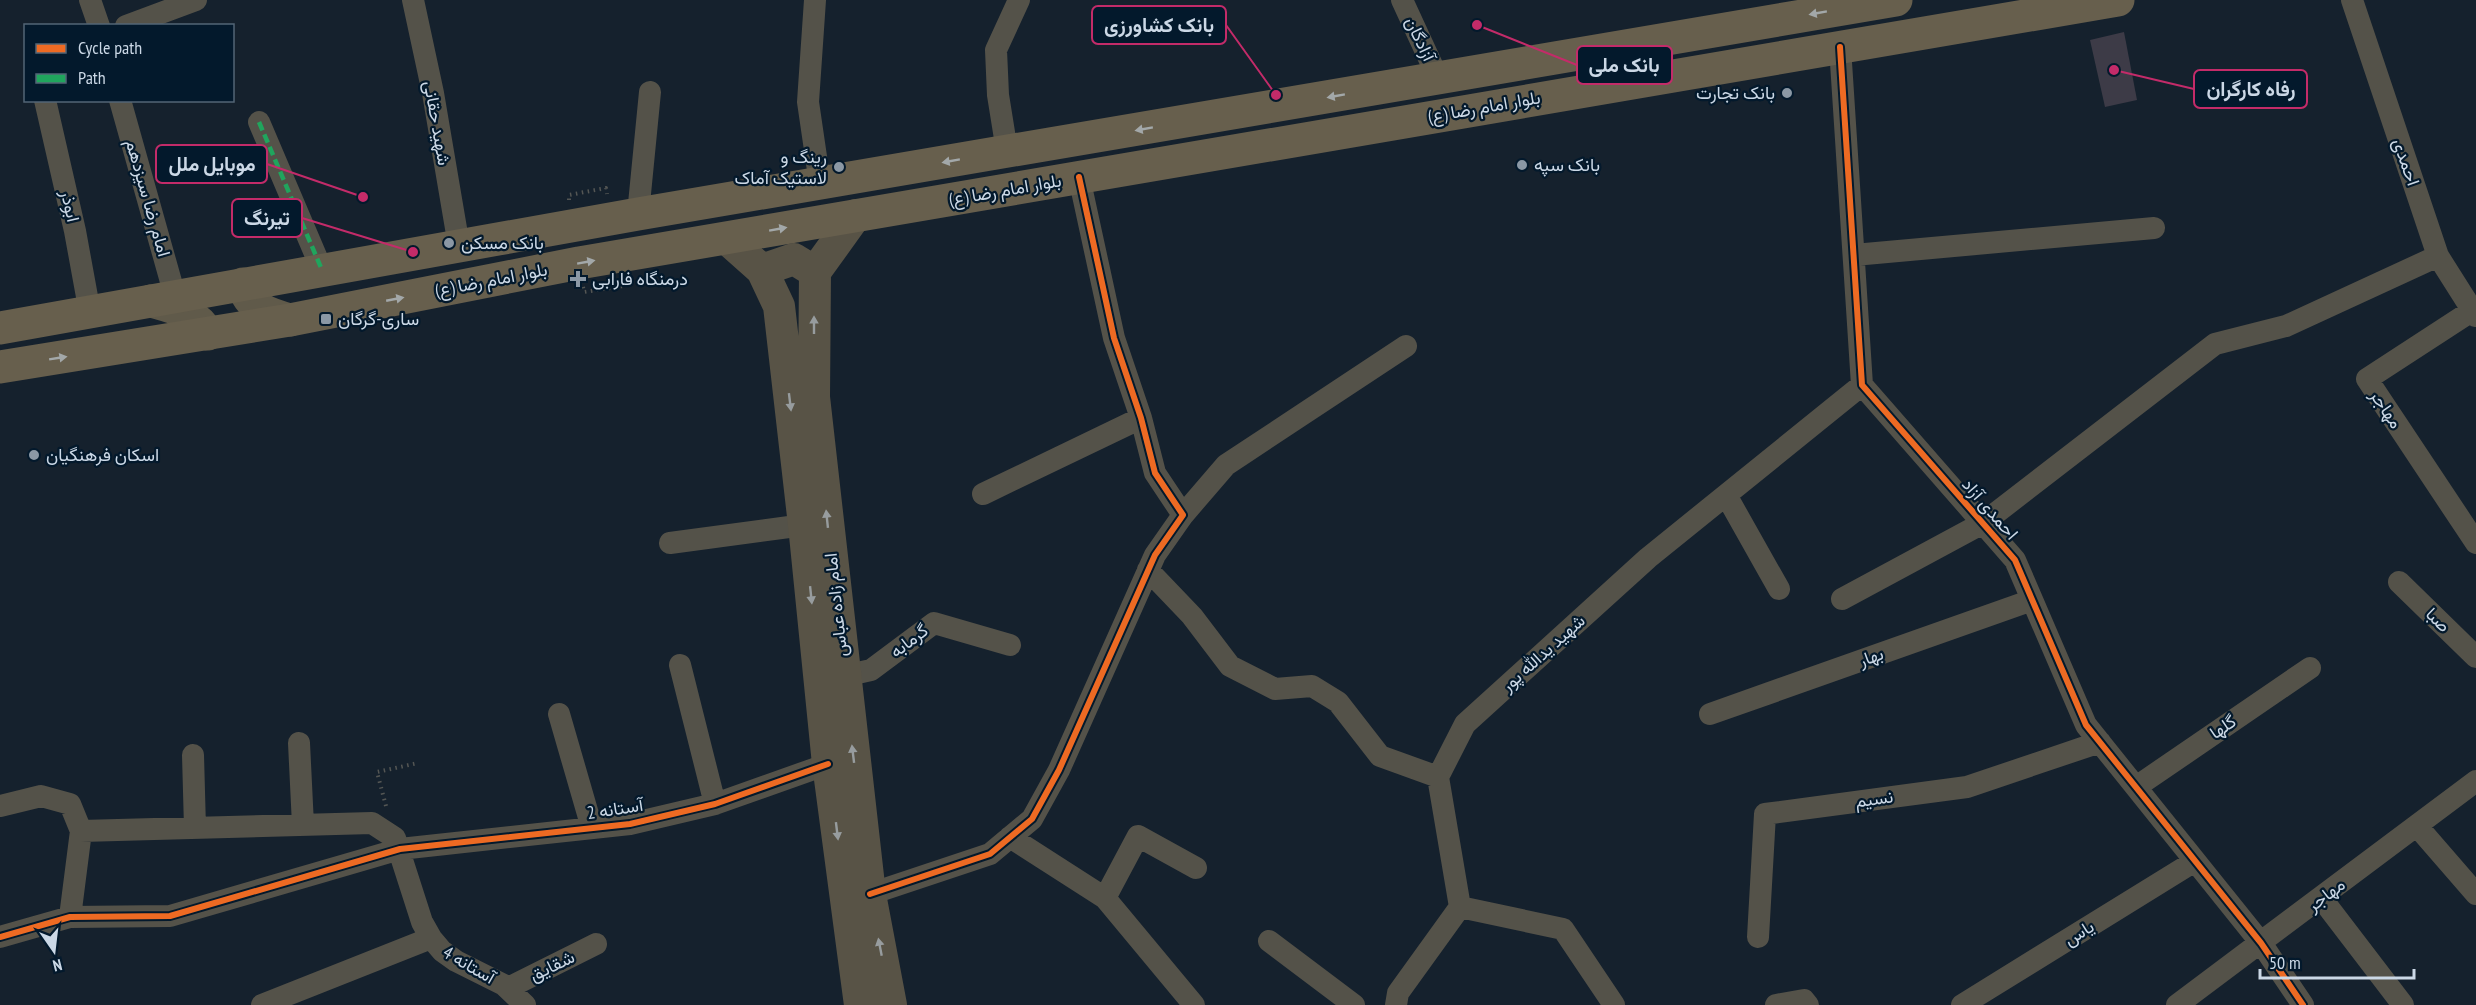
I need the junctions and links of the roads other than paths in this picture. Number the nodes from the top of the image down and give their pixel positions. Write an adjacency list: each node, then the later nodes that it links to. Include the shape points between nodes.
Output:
1 (90, 0): 10 (street)
2 (196, 0): 11 (street)
3 (413, 0): 29 (street, شهید حقانی)
4 (815, 0): 24 (street, via 808,102)
5 (1019, 0): 22 (street, via 996,50)
6 (1402, 0): 14 (street, آزادگان)
7 (1896, 0): 13 (highway, بلوار امام رضا (ع), one-way to 13)
8 (2118, 0): 12 (highway, بلوار امام رضا (ع))
9 (2352, 0): 31 (street, احمدی)
10 (98, 24)
11 (131, 24)
12 (1840, 47): 19 (highway, بلوار امام رضا (ع)); 30 (street)
13 (1497, 68): 14 (highway, بلوار امام رضا (ع)); 19 (main road, via 1494,88)
14 (1438, 78): 15 (highway, بلوار امام رضا (ع))
15 (1386, 88): 20 (main road, via 1424,96); 22 (highway, بلوار امام رضا (ع), one-way to 22)
16 (650, 92): 25 (street)
17 (45, 102): 38 (street, ابوذر)
18 (120, 102): 36 (street, امام رضا سیزدهم)
19 (1501, 104): 20 (highway, بلوار امام رضا (ع))
20 (1444, 114): 23 (highway, بلوار امام رضا (ع))
21 (259, 122): 32 (street)
22 (1007, 151): 24 (highway, بلوار امام رضا (ع), one-way to 24)
23 (1079, 177): 26 (highway, بلوار امام رضا (ع)); 45 (street, via 1114,338)
24 (820, 184): 25 (highway, بلوار امام رضا (ع))
25 (638, 214): 29 (highway, بلوار امام رضا (ع))
26 (856, 215): 28 (highway, بلوار امام رضا (ع), one-way to 26); 34 (street)
27 (2154, 228): 30 (street)
28 (726, 237): 33 (street, امام زاده عباس); 39 (highway, بلوار امام رضا (ع), one-way to 28)
29 (459, 246): 32 (highway, بلوار امام رضا (ع))
30 (1854, 255): 44 (street)
31 (2438, 256): 37 (street, احمدی); 49 (street, via 2286,326 2214,344)
32 (322, 270): 35 (highway, بلوار امام رضا (ع))
33 (762, 270): 34 (street, via 794,259); 50 (street, امام زاده عباس, one-way to 50, via 779,306)
34 (815, 272): 62 (street, امام زاده عباس, one-way to 34, via 814,397)
35 (243, 284): 36 (highway, بلوار امام رضا (ع)); 39 (main road, via 249,301)
36 (163, 298): 38 (highway, بلوار امام رضا (ع)); 41 (main road, via 198,320)
37 (2474, 312): 52 (street, مهاجر, via 2367,379)
38 (90, 313): 40 (highway, بلوار امام رضا (ع))
39 (290, 320): 41 (highway, بلوار امام رضا (ع))
40 (0, 328)
41 (208, 334): 43 (highway, بلوار امام رضا (ع), one-way to 41)
42 (1406, 346): 48 (street, via 1226,465)
43 (0, 367)
44 (1862, 385): 47 (street, شهید یدالله پور); 49 (street, احمدی آزاد)
45 (1141, 418): 46 (street); 48 (street, via 1155,473)
46 (983, 494)
47 (1726, 495): 55 (street); 69 (street, شهید یدالله پور, via 1648,558 1465,724)
48 (1183, 515): 53 (street)
49 (1983, 523): 56 (street); 57 (street, احمدی آزاد, via 2015,560)
50 (804, 525): 51 (street); 68 (street, امام زاده عباس, one-way to 68)
51 (670, 543)
52 (2476, 543)
53 (1148, 570): 69 (street, via 1192,616 1230,666 1275,689 1312,686 1338,702 1380,756); 79 (street, via 1059,770 1032,819)
54 (2399, 582): 59 (street, صبا)
55 (1779, 589)
56 (1842, 599)
57 (2032, 600): 64 (street, بهار); 65 (street, احمدی آزاد, via 2086,725)
58 (1010, 645): 62 (street, گرمابه, via 934,622 872,669)
59 (2476, 657)
60 (680, 665): 72 (street)
61 (2310, 668): 71 (street, گلها)
62 (844, 676): 83 (street, امام زاده عباس, one-way to 62)
63 (559, 714): 77 (street)
64 (1710, 714)
65 (2100, 742): 71 (street, احمدی آزاد); 90 (street, نسیم, via 1966,787 1765,814)
66 (299, 743): 74 (street)
67 (193, 755): 76 (street)
68 (828, 764): 72 (street, آستانه 2); 98 (street, امام زاده عباس, one-way to 98)
69 (1438, 777): 87 (street)
70 (2476, 781): 75 (street, مهاجر)
71 (2136, 787): 81 (street, احمدی آزاد)
72 (715, 804): 77 (street, آستانه 2, via 630,824)
73 (0, 806): 78 (street, via 41,796 70,804)
74 (303, 825): 76 (street); 80 (street, via 372,823)
75 (2417, 826): 84 (street); 86 (street, مهاجر)
76 (195, 828): 78 (street)
77 (592, 828): 80 (street, آستانه 2)
78 (81, 831): 88 (street)
79 (1010, 837): 83 (street, via 990,854); 85 (street)
80 (397, 844): 88 (street, آستانه 2, via 170,916); 91 (street, آستانه 4, via 422,922)
81 (2195, 861): 93 (street, احمدی آزاد); 106 (street, یاس)
82 (1196, 868): 85 (street, via 1138,836)
83 (870, 894): 99 (street, امام زاده عباس, one-way to 83)
84 (2476, 894)
85 (1105, 898): 100 (street)
86 (2322, 898): 93 (street, مهاجر); 109 (street)
87 (1460, 907): 102 (street, via 1398,993); 103 (street, via 1563,929)
88 (70, 917): 89 (street, آستانه 2)
89 (0, 937)
90 (1758, 937)
91 (431, 938): 95 (street, آستانه 4, via 456,961); 96 (street)
92 (1269, 942): 101 (street)
93 (2261, 943): 107 (street, مهاجر); 108 (street, احمدی آزاد)
94 (596, 944): 95 (street, شقایق)
95 (508, 988): 97 (street, آستانه 4)
96 (262, 1005)
97 (525, 1005)
98 (860, 1005)
99 (891, 1005)
100 (1194, 1005)
101 (1354, 1005)
102 (1396, 1005)
103 (1614, 1005)
104 (1776, 1005): 105 (street, via 1804,1000)
105 (1808, 1005)
106 (1962, 1005)
107 (2177, 1005)
108 (2303, 1005)
109 (2403, 1005)

